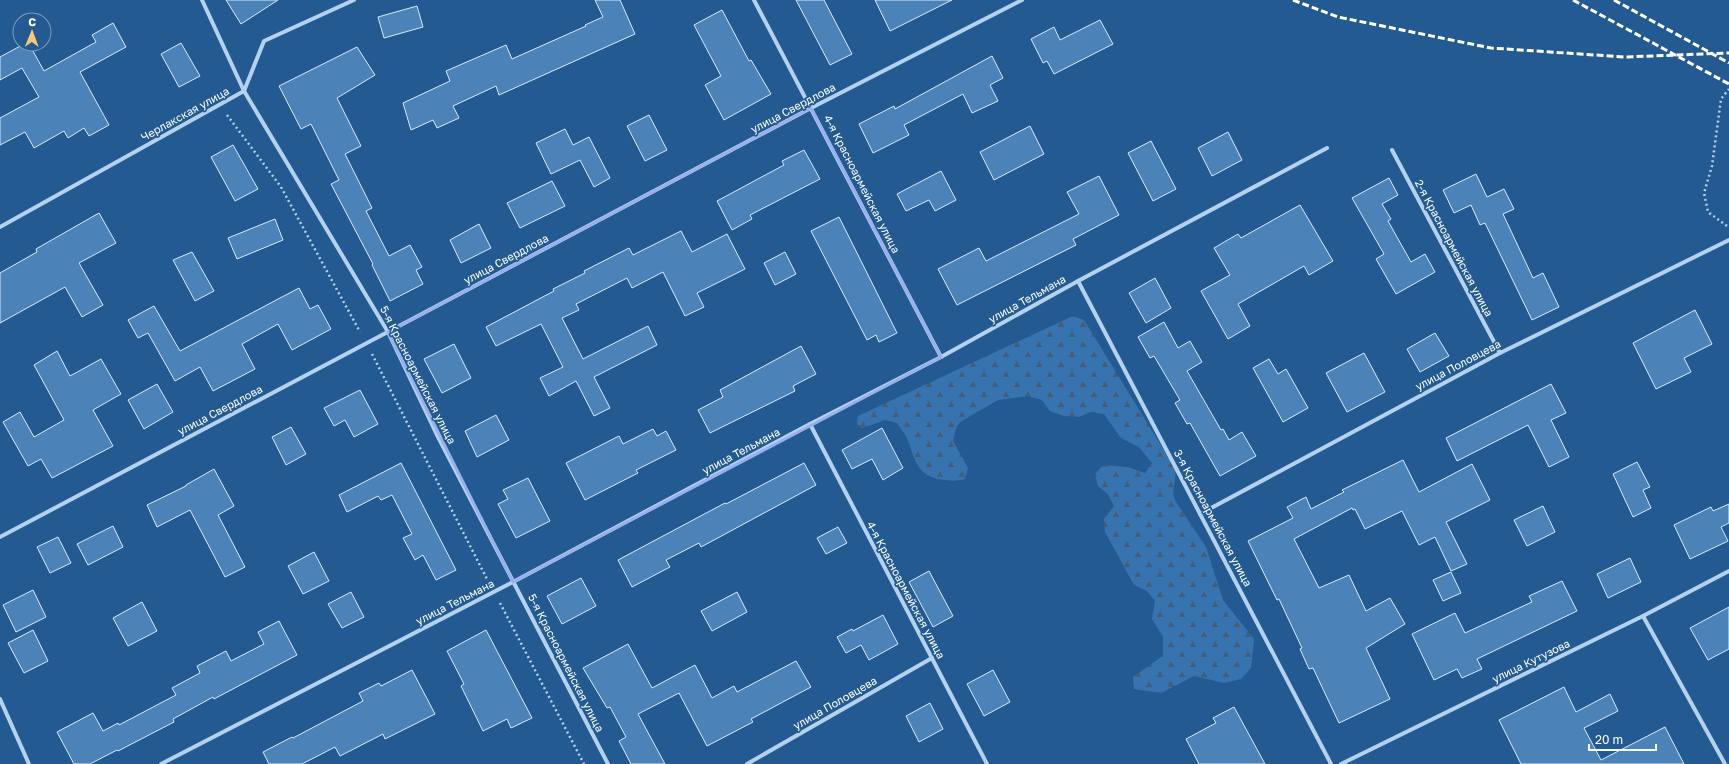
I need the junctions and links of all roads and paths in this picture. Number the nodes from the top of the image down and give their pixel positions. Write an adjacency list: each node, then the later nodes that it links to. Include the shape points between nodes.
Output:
1 (202, 0): 6 (street, 5-я Красноармейская улица)
2 (354, 0): 6 (street, Черлакская улица, via 264,41)
3 (754, 0): 8 (street, 4-я Красноармейская улица)
4 (1022, 0): 8 (street, улица Свердлова)
5 (1729, 90): 12 (path, via 1721,99 1712,166 1704,193 1708,212)
6 (244, 91): 7 (street, Черлакская улица); 15 (street, 5-я Красноармейская улица)
7 (219, 105): 11 (street, Черлакская улица); 16 (path, via 281,187)
8 (811, 108): 15 (street, улица Свердлова); 18 (street, 4-я Красноармейская улица)
9 (1327, 148): 14 (street, улица Тельмана)
10 (1392, 150): 17 (street, 2-я Красноармейская улица)
11 (0, 227)
12 (1729, 228)
13 (1729, 240): 17 (street, улица Половцева)
14 (1078, 281): 18 (street, улица Тельмана); 20 (street, 3-я Красноармейская улица)
15 (388, 332): 16 (street, улица Свердлова); 23 (street, 5-я Красноармейская улица, via 437,435)
16 (366, 344): 21 (street, улица Свердлова); 24 (path)
17 (1500, 353): 20 (street, улица Половцева)
18 (941, 357): 19 (street, улица Тельмана)
19 (810, 424): 23 (street, улица Тельмана); 26 (street, 4-я Красноармейская улица)
20 (1200, 514): 34 (street, 3-я Красноармейская улица)
21 (0, 536)
22 (1729, 571): 25 (street, улица Кутузова)
23 (513, 582): 24 (street, улица Тельмана); 31 (street, 5-я Красноармейская улица)
24 (494, 592): 29 (street, улица Тельмана); 30 (path)
25 (1643, 616): 35 (street, улица Кутузова); 36 (street)
26 (932, 658): 32 (street, улица Половцева); 33 (street, 4-я Красноармейская улица)
27 (0, 699): 28 (street)
28 (29, 764)
29 (161, 764)
30 (584, 764)
31 (608, 764)
32 (747, 764)
33 (987, 764)
34 (1331, 764)
35 (1341, 764)
36 (1725, 764)

